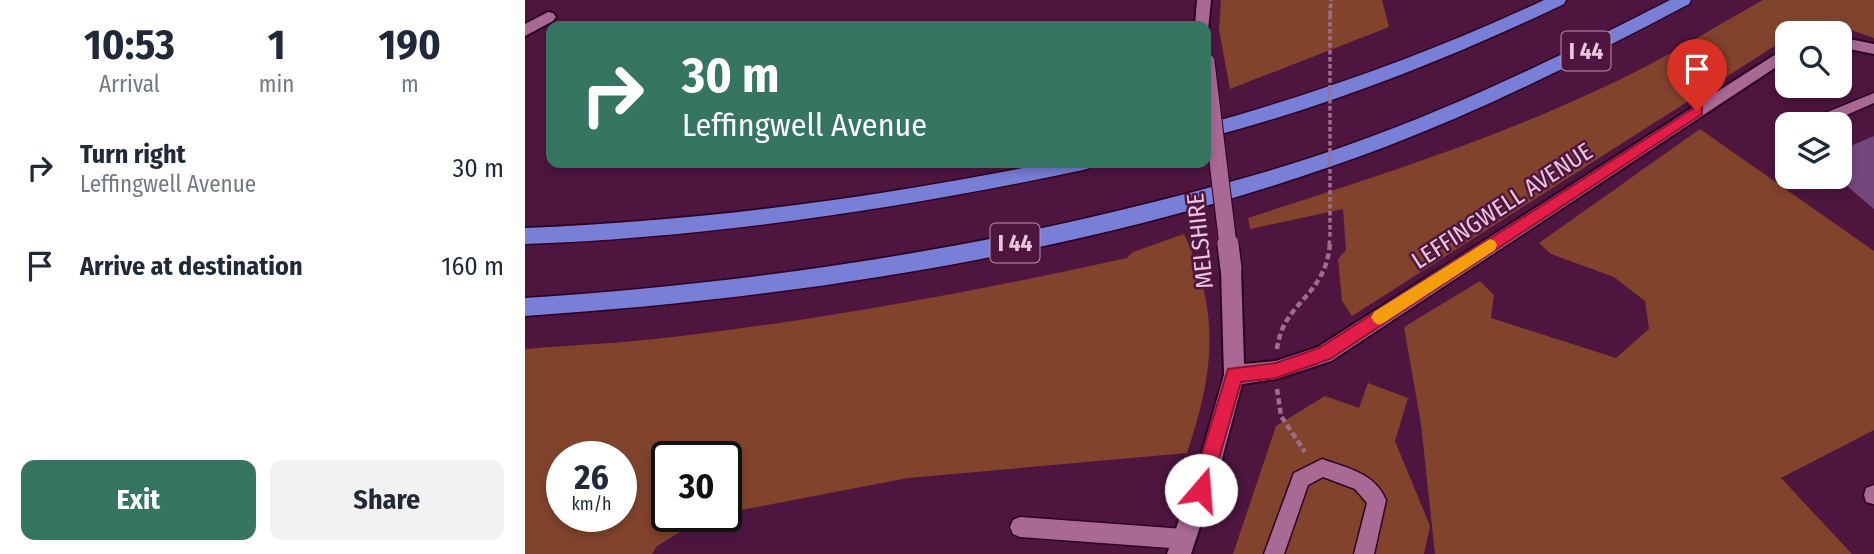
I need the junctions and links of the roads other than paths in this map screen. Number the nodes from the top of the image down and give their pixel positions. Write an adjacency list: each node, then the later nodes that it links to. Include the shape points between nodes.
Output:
1 (1204, 0): 5 (street)
2 (1558, 0): 13 (highway, I 44, via 1357,85)
3 (1683, 0): 16 (highway, I 44, via 1470,105 1366,146 1189,201 1085,228 893,267 611,303)
4 (548, 17): 6 (street)
5 (1203, 21)
6 (525, 31)
7 (1852, 45): 8 (street)
8 (1874, 49)
9 (1775, 60): 17 (street, LEFFINGWELL AVENUE, via 1324,354 1276,370)
10 (1874, 98): 12 (lane)
11 (1211, 105): 17 (street, MELSHIRE, bridge, via 1230,269)
12 (1841, 112)
13 (1211, 129)
14 (1059, 168): 15 (highway, via 837,209 687,227)
15 (525, 236)
16 (525, 307)
17 (1234, 375): 19 (street, MELSHIRE)
18 (1020, 527): 19 (lane)
19 (1182, 546)
20 (1274, 554): 21 (lane, via 1301,479 1322,468 1361,482 1377,500)
21 (1364, 554)

